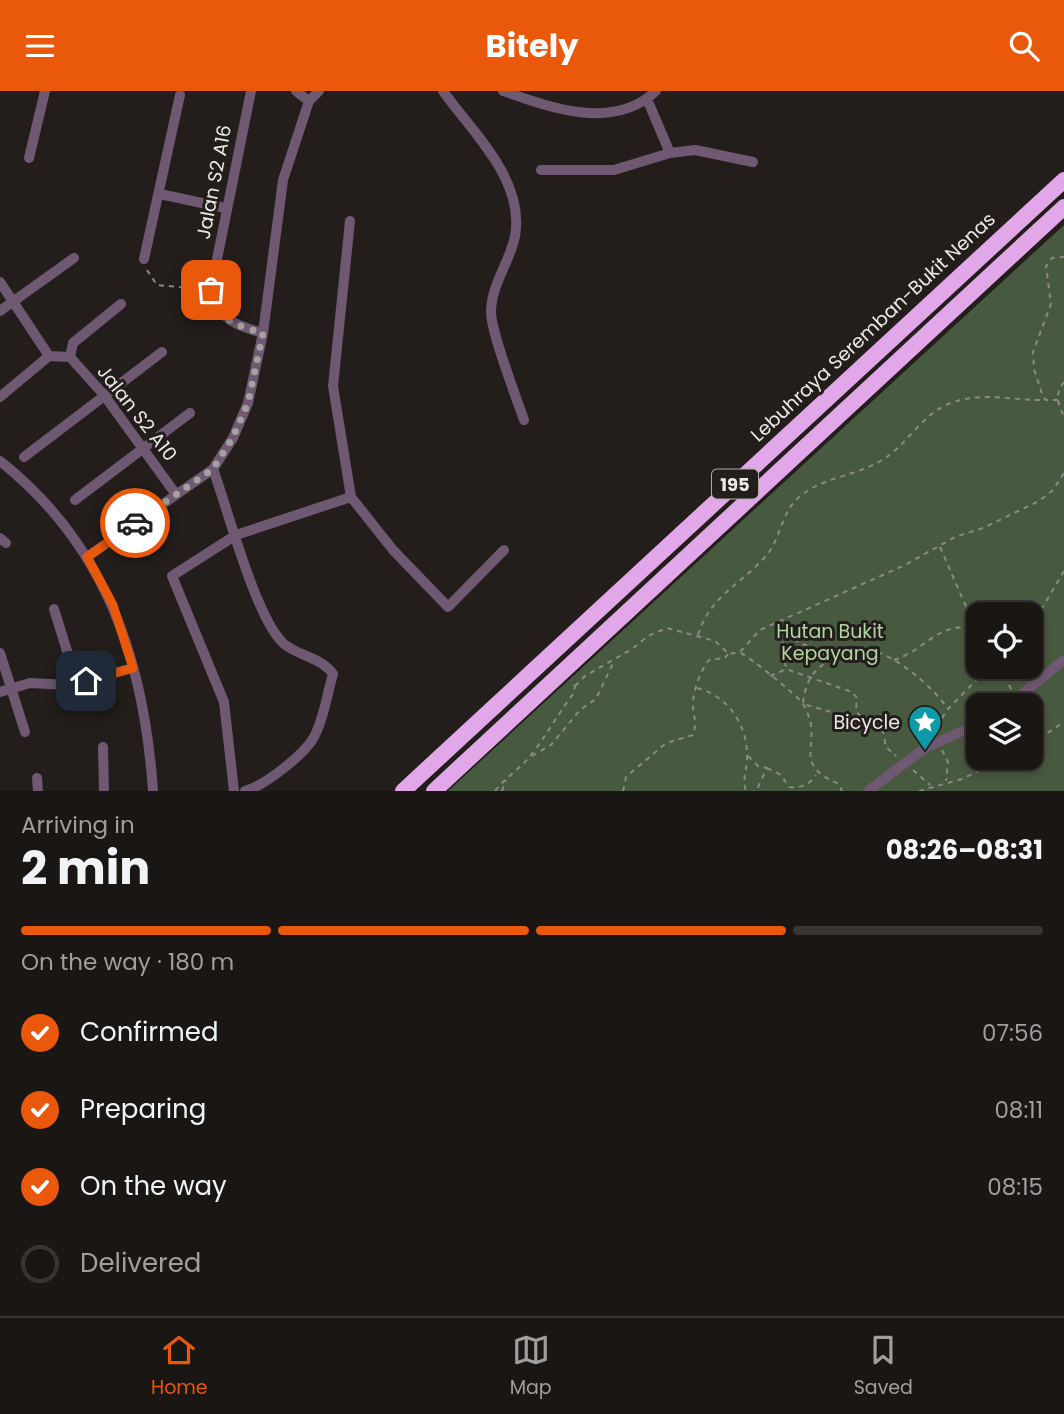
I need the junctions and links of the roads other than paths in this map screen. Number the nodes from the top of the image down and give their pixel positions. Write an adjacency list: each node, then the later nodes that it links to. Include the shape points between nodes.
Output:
1 (45, 91): 12 (street)
2 (251, 91): 18 (street, Jalan S2 A16)
3 (296, 91): 10 (street)
4 (319, 91): 10 (street)
5 (443, 91): 33 (street, via 509,183 515,235 491,314)
6 (503, 91): 9 (street, via 545,106 609,115)
7 (656, 91): 9 (street)
8 (180, 95): 16 (street)
9 (647, 99): 11 (street)
10 (309, 101): 26 (street, via 283,180)
11 (670, 153): 13 (street, via 705,150); 14 (street, via 614,170)
12 (29, 158)
13 (753, 162)
14 (541, 170)
15 (1064, 180): 63 (highway, Lebuhraya Seremban-Bukit Nenas / 195)
16 (160, 194): 18 (street); 21 (street)
17 (1064, 207): 64 (highway, 195)
18 (225, 208): 26 (street, Jalan S2 A16, via 211,290 218,312 237,326)
19 (350, 221): 40 (street, via 333,386)
20 (74, 258): 23 (street)
21 (144, 259)
22 (0, 282): 23 (street)
23 (14, 302): 25 (street); 28 (street)
24 (121, 304): 29 (street, via 73,343)
25 (0, 311)
26 (263, 333): 37 (street, via 248,403)
27 (162, 352): 30 (street)
28 (49, 356): 29 (street, Jalan S2 A10); 31 (street)
29 (70, 357): 30 (street, Jalan S2 A10)
30 (104, 395): 34 (street, Jalan S2 A10); 35 (street)
31 (0, 397)
32 (190, 413): 34 (street)
33 (524, 420)
34 (144, 449): 39 (street, Jalan S2 A10); 41 (street)
35 (24, 457)
36 (4, 464): 38 (street); 44 (street, via 54,512)
37 (213, 469): 39 (street); 42 (street)
38 (0, 477)
39 (175, 493): 44 (street)
40 (351, 497): 42 (street); 43 (street, via 393,550 448,607)
41 (75, 500)
42 (236, 535): 61 (street, via 173,576 224,702); 62 (street, via 260,609 284,643 333,674 309,744 260,787)
43 (504, 550)
44 (87, 557): 48 (street, via 113,605)
45 (54, 609): 49 (street)
46 (0, 653): 50 (street)
47 (1064, 660): 52 (street)
48 (133, 668): 49 (street); 60 (street, via 143,705)
49 (82, 682): 50 (street); 53 (street)
50 (12, 688): 51 (street); 55 (street)
51 (0, 692)
52 (1023, 693)
53 (93, 704)
54 (966, 730): 65 (street, via 925,748)
55 (25, 732)
56 (103, 747): 59 (street)
57 (37, 778): 58 (street)
58 (38, 791)
59 (104, 791)
60 (153, 791)
61 (234, 791)
62 (245, 791)
63 (403, 791)
64 (434, 791)
65 (868, 791)

